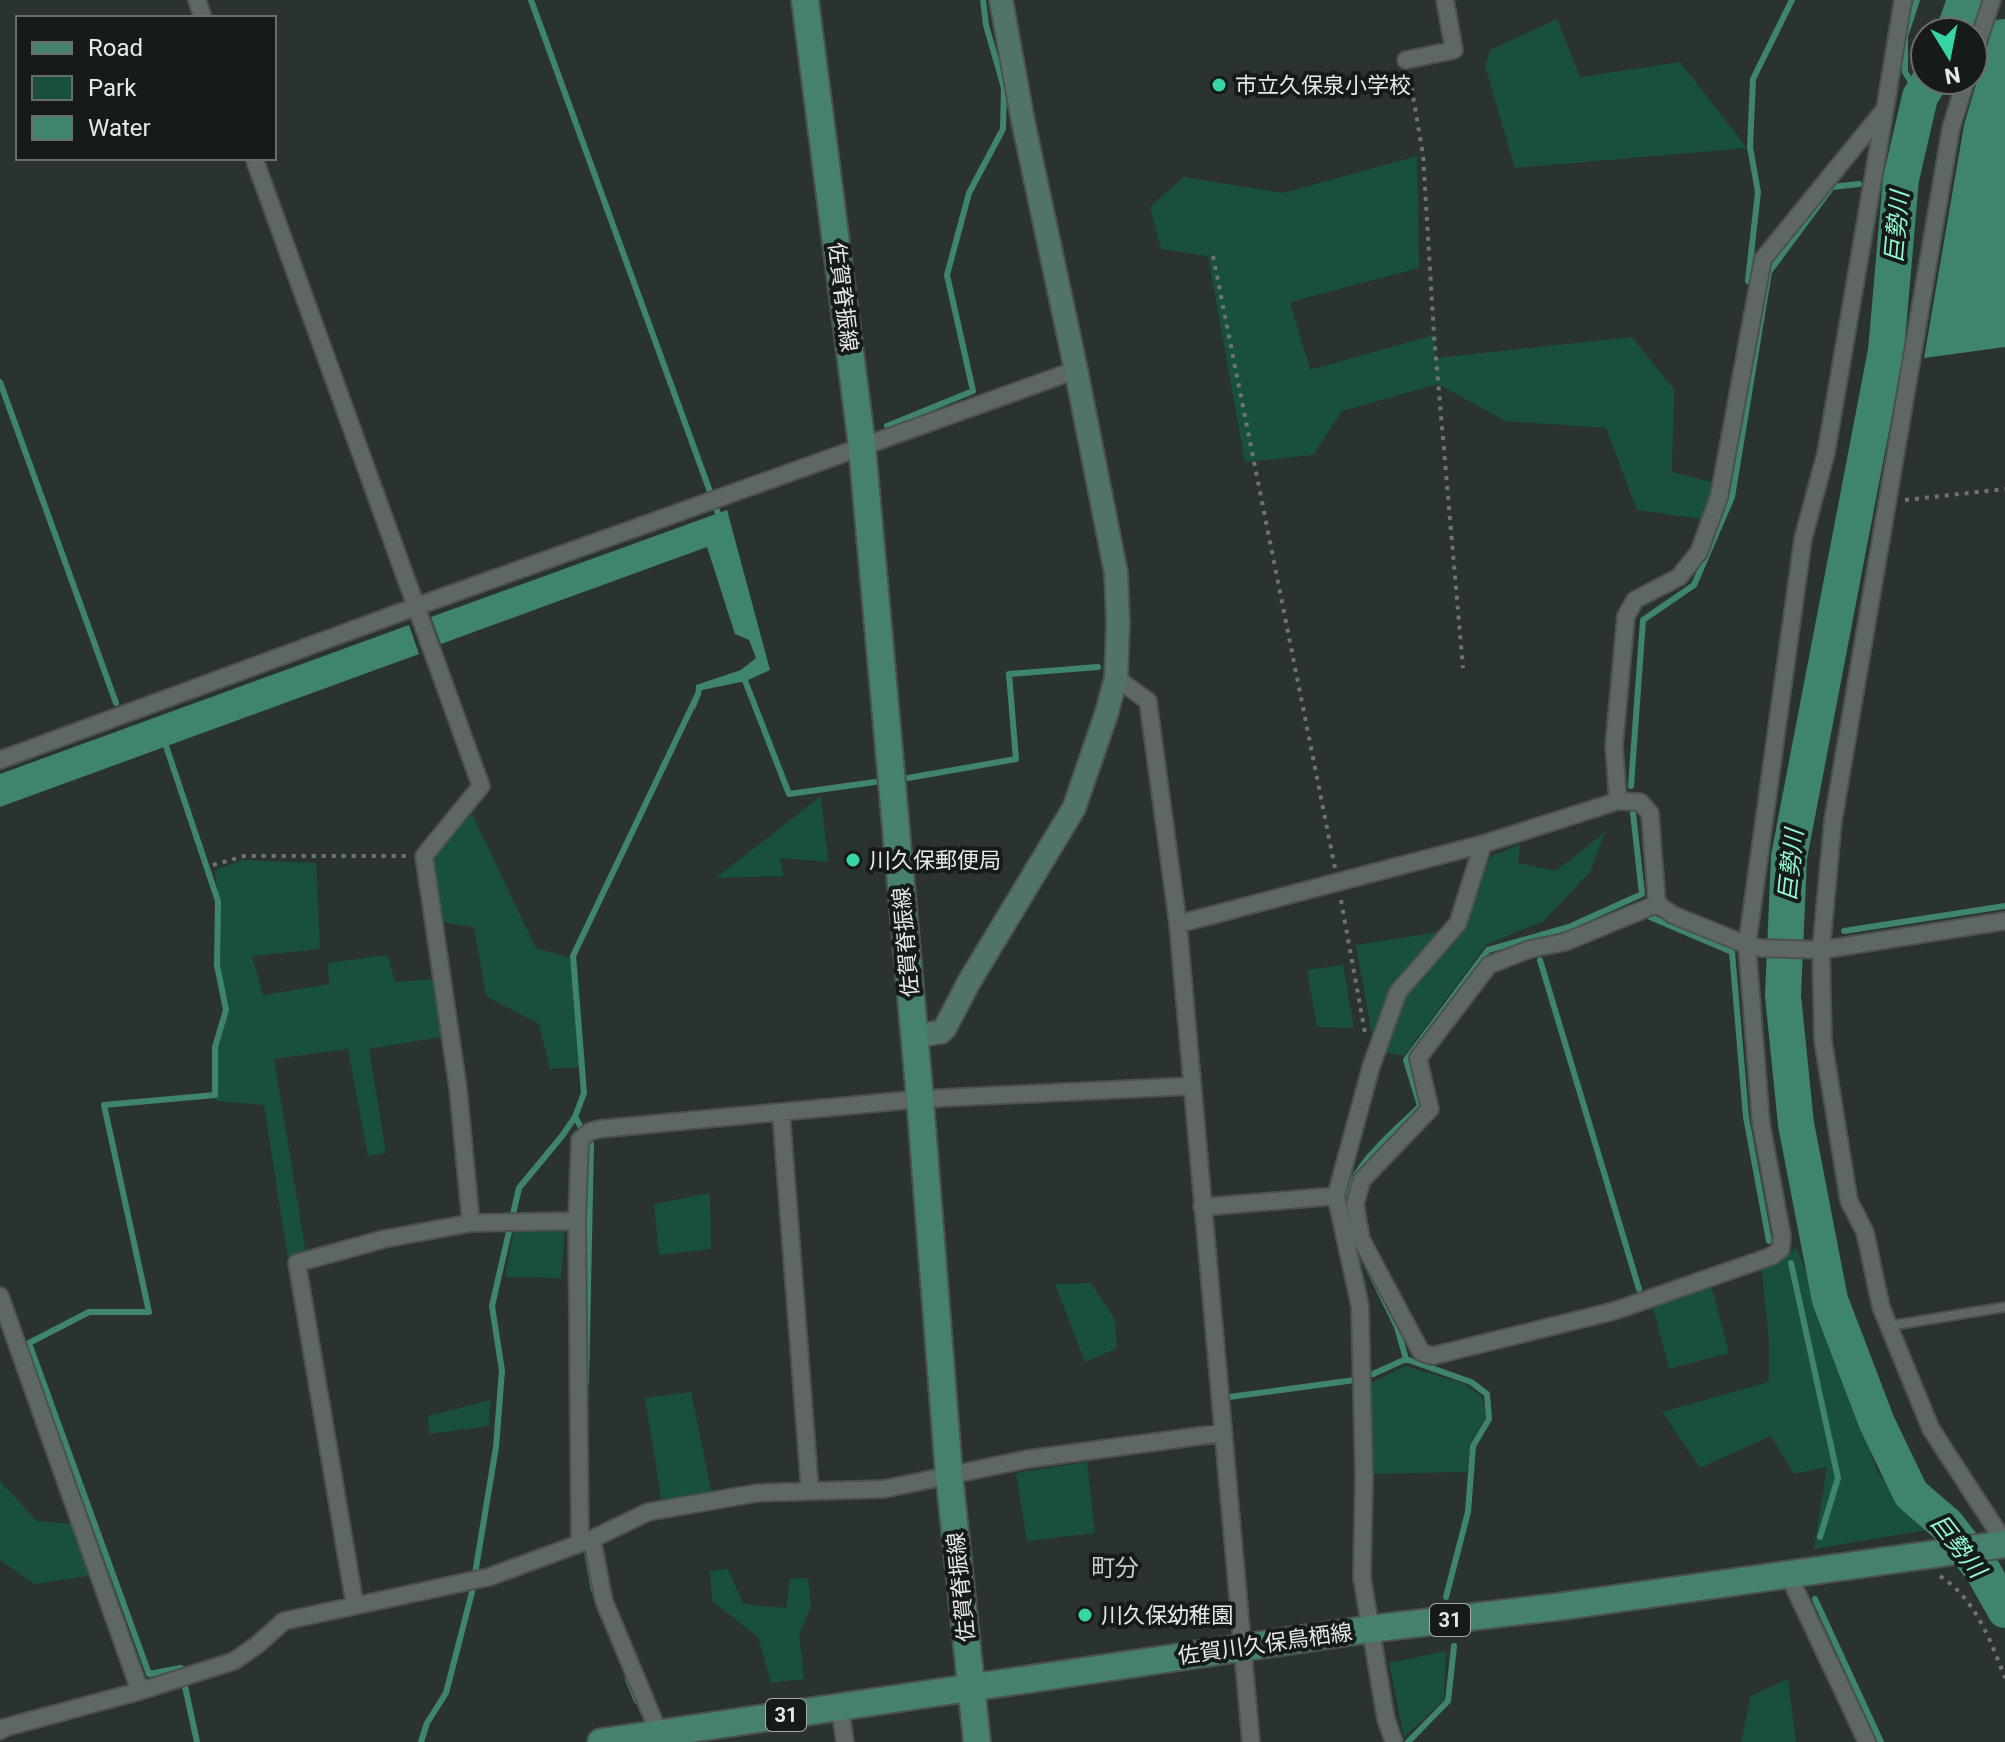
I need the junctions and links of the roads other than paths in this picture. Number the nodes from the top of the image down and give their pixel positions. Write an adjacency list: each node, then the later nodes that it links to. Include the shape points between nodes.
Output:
1 (805, 0): 10 (main road, 佐賀脊振線)
2 (1001, 0): 9 (street)
3 (1445, 0): 5 (street, via 1454,50)
4 (1903, 0): 7 (street)
5 (1406, 60)
6 (1961, 96): 20 (street, via 1951,128 1833,821)
7 (1885, 109): 14 (street, via 1763,259 1719,497 1699,552 1679,577 1635,600 1626,616 1614,746); 19 (street, via 1826,453 1803,539)
8 (255, 160): 11 (street)
9 (1076, 370): 10 (street); 12 (street, via 1116,573)
10 (862, 446): 11 (street); 21 (main road, 佐賀脊振線)
11 (415, 607): 13 (street); 28 (street, via 481,786 424,856 458,1088)
12 (1116, 678): 18 (street, via 1148,701); 21 (street, via 1074,808 945,1028)
13 (0, 760)
14 (1618, 801): 15 (street); 16 (street, via 1640,802 1650,813)
15 (1483, 844): 18 (street); 25 (street, via 1458,923 1398,992 1371,1067)
16 (1657, 904): 19 (street); 19 (street, via 1565,942 1489,965 1418,1058 1430,1109 1362,1180 1355,1204 1361,1239 1421,1352 1432,1356 1614,1311 1781,1249 1761,1123)
17 (2005, 921): 20 (street)
18 (1178, 924): 22 (street)
19 (1754, 946): 20 (street)
20 (1821, 950): 31 (street, via 1823,1041 1849,1201 1865,1232)
21 (914, 1036): 23 (main road, 佐賀脊振線)
22 (1191, 1086): 23 (street); 26 (street)
23 (920, 1099): 24 (street); 33 (main road, 佐賀脊振線)
24 (781, 1112): 27 (street, via 599,1129 584,1136); 34 (street)
25 (1336, 1196): 26 (street); 39 (street, via 1360,1306 1362,1578)
26 (1202, 1207): 32 (street)
27 (577, 1221): 28 (street); 35 (street)
28 (471, 1223): 38 (street, via 297,1263)
29 (0, 1296): 42 (street)
30 (2005, 1307): 31 (lane)
31 (1889, 1326): 36 (street, via 1931,1429)
32 (1222, 1433): 33 (street); 40 (street)
33 (949, 1474): 34 (street, via 884,1489); 41 (main road, 佐賀脊振線)
34 (810, 1491): 35 (street, via 757,1493 648,1512)
35 (586, 1541): 38 (street, via 489,1577); 45 (street, via 604,1601)
36 (2005, 1544): 37 (main road, 佐賀川久保鳥栖線 / 31)
37 (1788, 1574): 39 (main road, 佐賀川久保鳥栖線 / 31); 51 (street)
38 (355, 1606): 42 (street, via 284,1621 234,1661)
39 (1370, 1629): 40 (main road, 佐賀川久保鳥栖線 / 31); 50 (street)
40 (1243, 1647): 41 (main road, 佐賀川久保鳥栖線 / 31); 49 (street)
41 (971, 1686): 43 (main road, 佐賀川久保鳥栖線 / 31); 48 (main road, 佐賀脊振線)
42 (140, 1691): 44 (street)
43 (840, 1707): 45 (main road, 佐賀川久保鳥栖線 / 31); 47 (street)
44 (0, 1731)
45 (661, 1738): 46 (main road, 佐賀川久保鳥栖線 / 31)
46 (601, 1742)
47 (845, 1742)
48 (977, 1742)
49 (1251, 1742)
50 (1394, 1742)
51 (1867, 1742)

